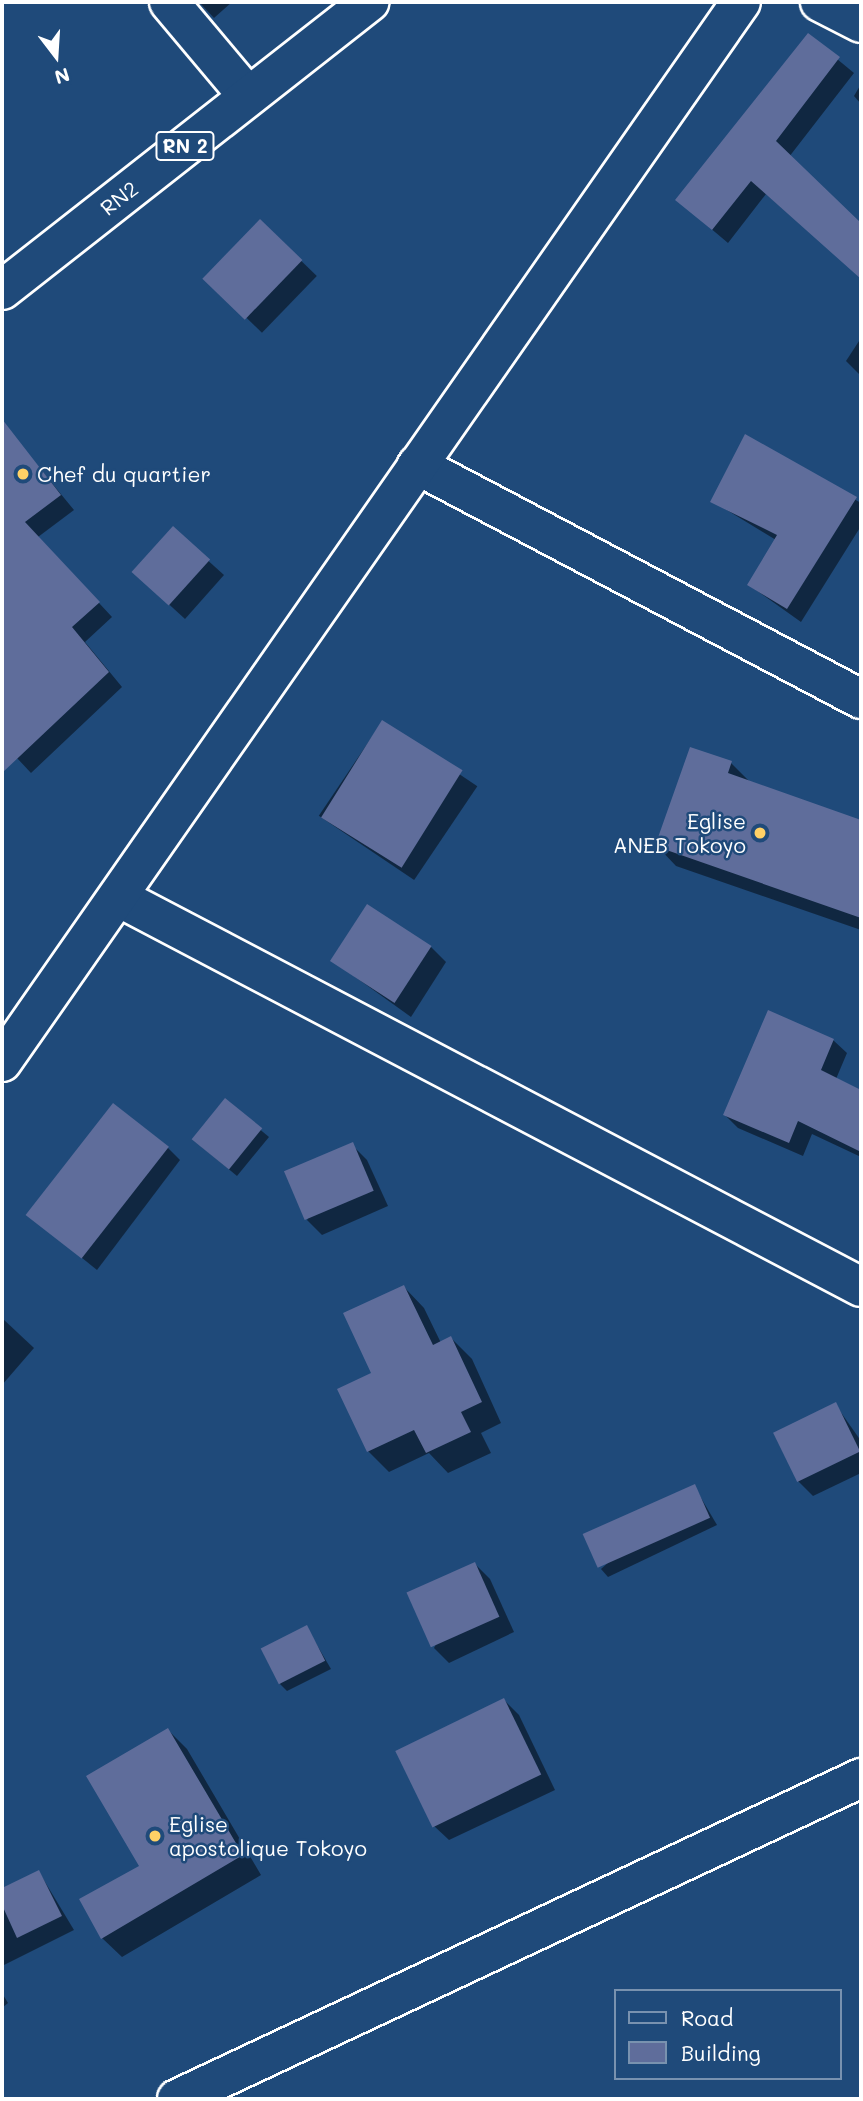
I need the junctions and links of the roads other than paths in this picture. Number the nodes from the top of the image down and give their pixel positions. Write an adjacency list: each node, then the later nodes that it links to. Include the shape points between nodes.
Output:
1 (169, 2): 6 (street)
2 (369, 2): 6 (street, RN2 / RN 2)
3 (741, 2): 8 (street)
4 (820, 2): 5 (street)
5 (861, 23)
6 (248, 96): 7 (street, RN2 / RN 2)
7 (2, 290)
8 (417, 465): 9 (street); 10 (street)
9 (861, 699)
10 (118, 897): 11 (street); 12 (street)
11 (2, 1062)
12 (861, 1287)
13 (861, 1778): 14 (street)
14 (177, 2099)

